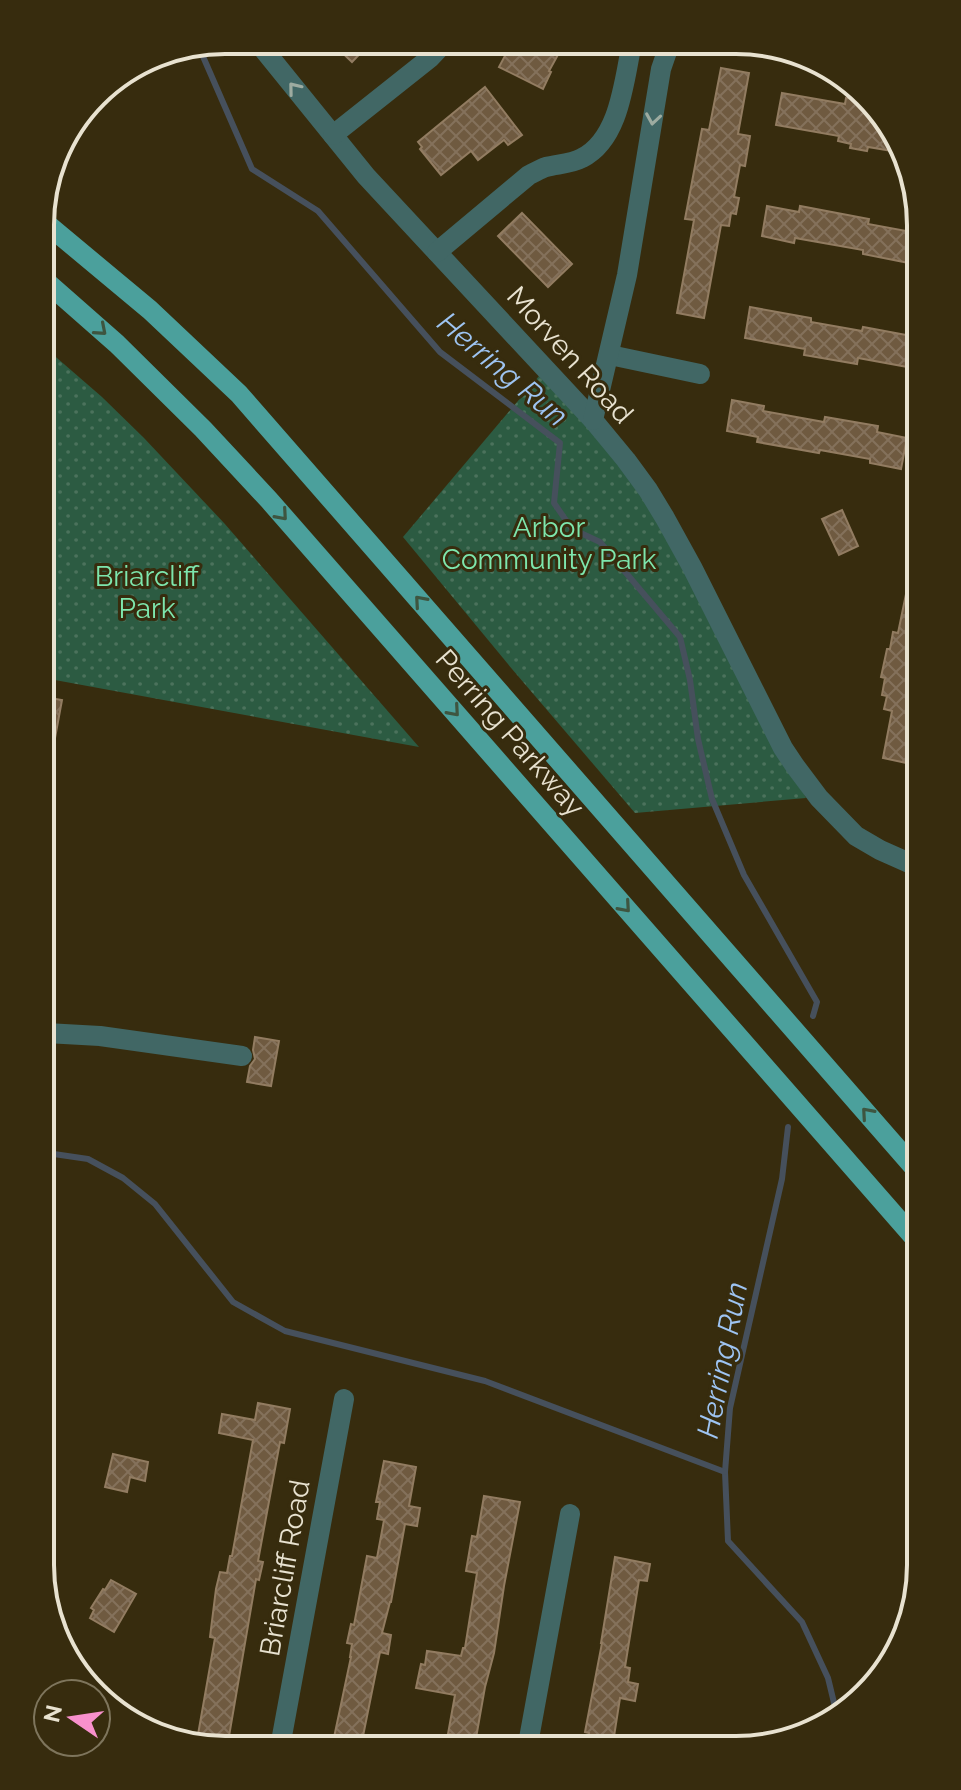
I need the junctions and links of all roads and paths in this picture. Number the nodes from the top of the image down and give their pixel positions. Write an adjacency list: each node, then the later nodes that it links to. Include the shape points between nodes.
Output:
1 (267, 54): 5 (street, Morven Road, one-way to 1)
2 (434, 54): 5 (street)
3 (630, 54): 7 (street, via 618,110 593,151 529,175)
4 (666, 54): 9 (street, one-way to 9)
5 (333, 135): 7 (street, Morven Road)
6 (54, 230): 15 (main road, Perring Parkway, one-way to 6, via 239,394)
7 (437, 252): 11 (street, Morven Road)
8 (54, 289): 16 (main road, Perring Parkway, one-way to 16, via 117,344 269,500)
9 (610, 355): 10 (street, Morven Road); 11 (street)
10 (700, 374)
11 (593, 420): 12 (street, Morven Road, via 665,518 783,748 819,798 856,836)
12 (907, 862)
13 (54, 1033): 14 (street)
14 (242, 1056)
15 (907, 1159)
16 (907, 1229)
17 (344, 1399): 19 (street, Briarcliff Road)
18 (570, 1514): 20 (street)
19 (282, 1736)
20 (529, 1736)

